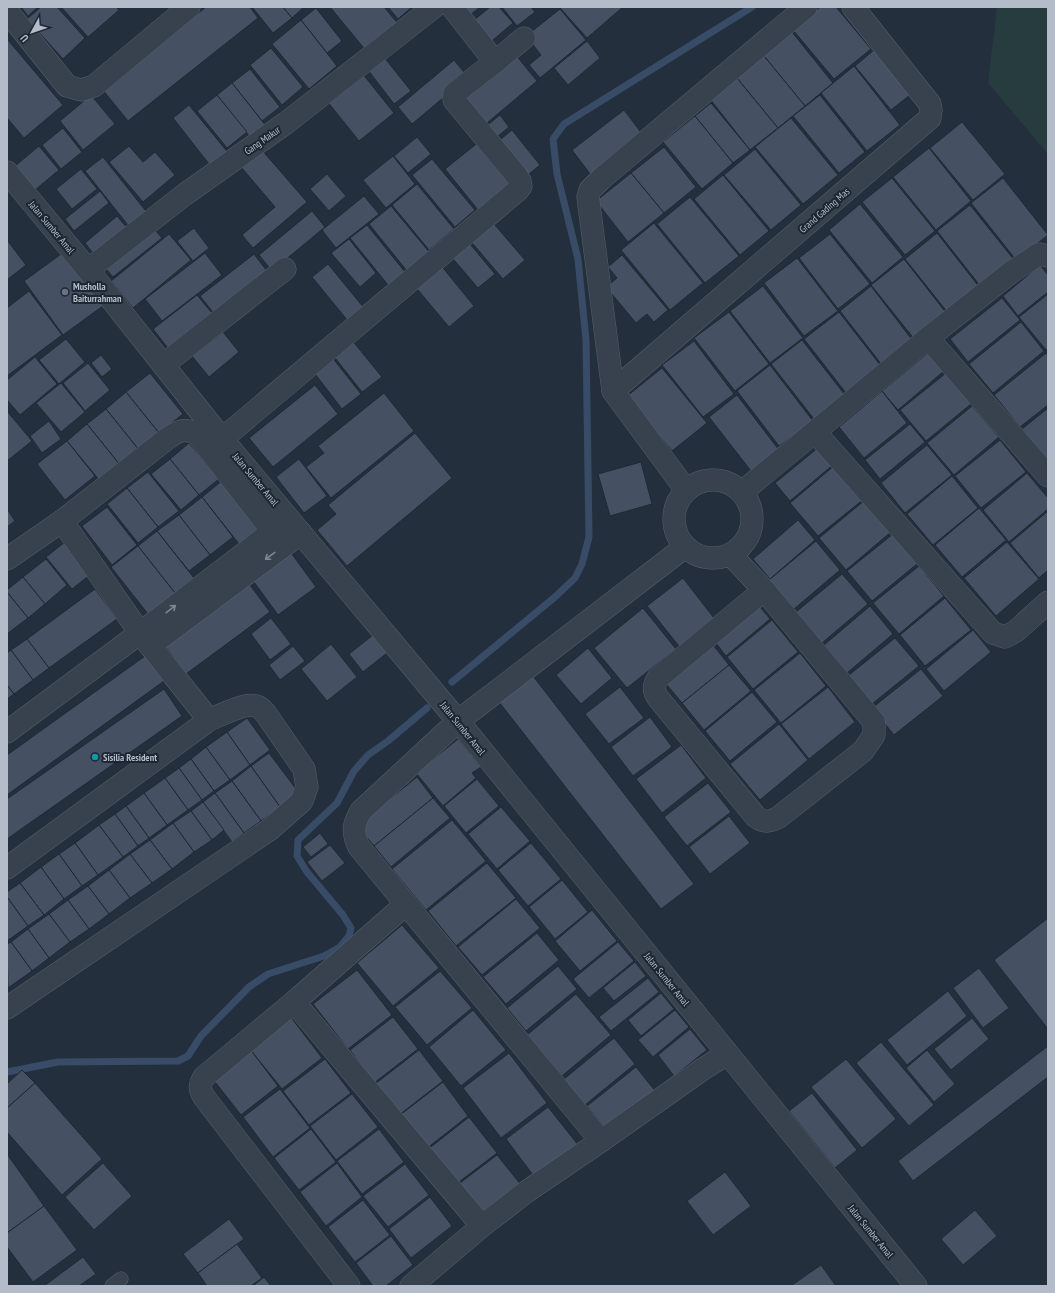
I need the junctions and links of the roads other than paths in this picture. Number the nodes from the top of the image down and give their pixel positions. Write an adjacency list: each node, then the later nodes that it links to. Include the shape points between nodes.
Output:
1 (190, 7): 6 (street, via 94,86 81,90 67,86)
2 (434, 7): 12 (street, Gang Makur, via 286,123 184,195)
3 (452, 7): 8 (street)
4 (806, 7): 15 (street, via 590,190 589,206)
5 (853, 7): 15 (street, Grand Gading Mas, via 930,104 930,118)
6 (7, 11)
7 (524, 38): 8 (street)
8 (495, 62): 17 (street, via 456,93 454,100 516,175 520,181 517,191)
9 (11, 185): 12 (street, Jalan Sumber Amal)
10 (1048, 256): 13 (street, via 1039,254 1026,261)
11 (285, 269): 14 (street)
12 (88, 270): 14 (street, Jalan Sumber Amal)
13 (928, 338): 16 (street); 18 (street)
14 (163, 365): 17 (street, Jalan Sumber Amal)
15 (613, 391): 19 (street)
16 (815, 432): 20 (street); 27 (street, via 993,634 1004,636 1016,631)
17 (222, 439): 22 (street, Jalan Sumber Amal)
18 (1048, 476)
19 (686, 490): 20 (street, via 708,480 720,480 732,484); 23 (street, via 678,500 674,512 674,524)
20 (742, 492): 24 (street, via 750,505 752,526 743,546)
21 (62, 521): 22 (street, via 168,438 179,431 189,431 197,434); 25 (street); 28 (street)
22 (288, 528): 28 (street, one-way to 28); 28 (street, one-way to 22); 30 (street, Jalan Sumber Amal)
23 (685, 547): 24 (street, via 707,558 719,559); 30 (street)
24 (731, 555): 26 (street)
25 (7, 559)
26 (764, 590): 26 (street, via 658,678 654,684 654,692 756,817 763,821 771,821 863,751 874,735 874,722)
27 (1048, 602)
28 (146, 639): 29 (street); 31 (street)
29 (209, 720): 32 (street); 35 (street, via 245,706 260,708 304,769 307,787 302,801 268,830)
30 (458, 721): 33 (street, via 361,811 356,819 354,837 359,847); 36 (street, Jalan Sumber Amal)
31 (7, 732)
32 (7, 868)
33 (406, 905): 34 (street); 37 (street)
34 (294, 1002): 38 (street); 39 (street, via 204,1077 200,1091)
35 (7, 1008)
36 (728, 1054): 37 (street); 41 (street, Jalan Sumber Amal)
37 (601, 1141): 38 (street, via 526,1192)
38 (482, 1226): 40 (street)
39 (350, 1286)
40 (411, 1286)
41 (916, 1286)

